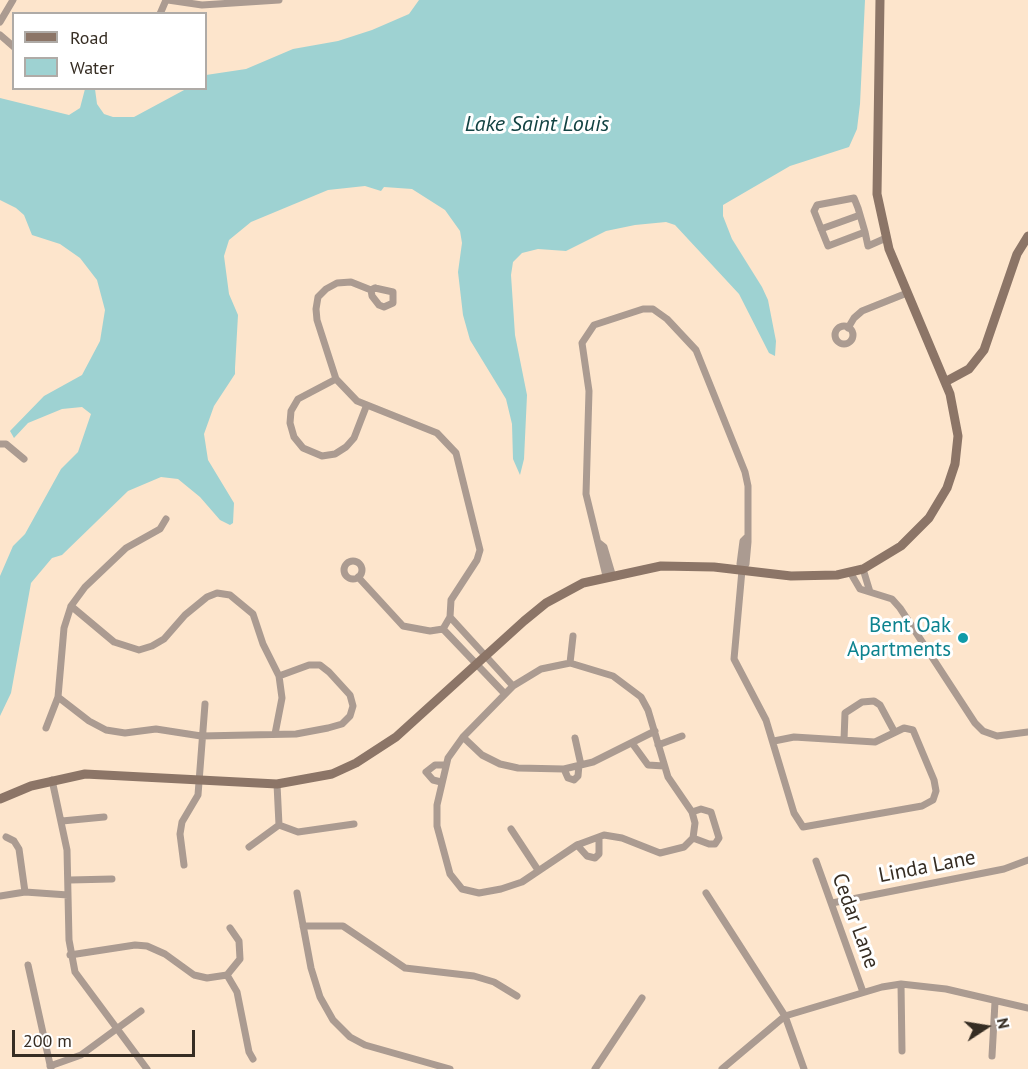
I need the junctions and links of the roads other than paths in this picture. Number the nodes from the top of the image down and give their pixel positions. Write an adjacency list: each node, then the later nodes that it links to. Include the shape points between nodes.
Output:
1 (13, 0): 5 (street)
2 (167, 0): 3 (street, via 202,5)
3 (279, 0)
4 (880, 0): 12 (main road, via 876,194)
5 (0, 22)
6 (0, 35): 7 (street)
7 (12, 45)
8 (860, 215): 9 (street); 9 (street, via 854,198 817,206 814,211); 10 (street)
9 (821, 229): 10 (street, via 828,246)
10 (865, 232): 12 (street, via 868,246)
11 (1028, 236): 17 (main road, via 1001,295 984,350 969,369)
12 (886, 238): 14 (main road)
13 (371, 290): 16 (street, via 351,282 337,283 318,297 317,320)
14 (907, 293): 15 (street, via 862,311); 17 (main road)
15 (848, 328)
16 (336, 379): 18 (street, via 345,392); 18 (street, via 298,399 291,411 294,437 303,448 322,456 335,454 354,438)
17 (945, 381): 22 (main road, via 958,436 947,489 929,518 901,546)
18 (366, 407): 29 (street, via 437,433 447,441 460,464 480,550 451,600)
19 (0, 444): 20 (street, via 6,444)
20 (24, 459)
21 (166, 519): 28 (street, via 160,529 126,549 85,587)
22 (863, 569): 24 (main road); 27 (street)
23 (742, 570): 24 (main road, via 804,577); 25 (main road, via 661,566); 25 (street, via 746,564 745,472 696,350 667,319 653,309 643,309 594,325 582,343 589,391 586,494); 50 (street, via 734,659)
24 (850, 572): 27 (street, via 860,589)
25 (609, 575): 32 (main road, via 583,583 546,603)
26 (358, 578): 30 (street, via 403,626 423,631)
27 (870, 592): 43 (street, via 892,599 900,608 982,731 997,736)
28 (71, 606): 35 (street, via 114,642 139,650 164,639 184,615 207,597 217,593 230,595 253,614 262,644); 38 (street, via 64,628)
29 (450, 617): 30 (street); 32 (street)
30 (443, 629): 34 (street)
31 (573, 636): 33 (street)
32 (485, 656): 34 (main road); 36 (street)
33 (570, 663): 36 (street, via 542,669); 41 (street, via 613,676 629,686 640,697)
34 (477, 664): 37 (street); 60 (main road, via 396,738 356,763 332,774)
35 (279, 676): 44 (street, via 282,698); 44 (street, via 309,665 320,666 350,695 353,706 342,724 296,734)
36 (513, 686): 37 (street)
37 (505, 694): 47 (street)
38 (58, 697): 40 (street); 45 (street, via 106,730 125,733 156,729)
39 (205, 705): 45 (street)
40 (46, 728)
41 (655, 731): 51 (street); 52 (street)
42 (894, 731): 49 (street, via 875,742); 49 (street, via 880,705 862,702 845,713); 50 (street, via 913,730 934,780 933,800 922,806 815,826 802,827 794,813)
43 (1028, 732)
44 (275, 734): 45 (street)
45 (201, 736): 58 (street)
46 (682, 736): 52 (street)
47 (464, 737): 53 (street); 56 (street, via 482,755 500,764)
48 (574, 738): 54 (street)
49 (844, 740): 50 (street, via 794,737)
50 (774, 741)
51 (632, 742): 54 (street); 55 (street, via 648,765)
52 (658, 745): 55 (street)
53 (446, 765): 59 (street); 59 (street, via 435,765 426,772)
54 (580, 765): 56 (street); 56 (street, via 574,780 568,778)
55 (664, 766): 62 (street)
56 (564, 769)
57 (52, 780): 58 (main road, via 116,773); 61 (main road); 64 (street)
58 (198, 780): 60 (main road); 75 (street, via 198,795 181,828)
59 (441, 782): 76 (street, via 437,826 450,874 462,889 480,893 501,890)
60 (277, 784): 66 (street)
61 (0, 799)
62 (692, 812): 70 (street); 70 (street, via 707,809 719,838 715,844)
63 (104, 817): 64 (street)
64 (62, 820): 78 (street)
65 (354, 824): 66 (street, via 298,832)
66 (279, 825): 72 (street)
67 (511, 830): 76 (street)
68 (6, 837): 79 (street, via 20,849)
69 (599, 837): 70 (street, via 622,838 660,853 684,847); 71 (street); 71 (street, via 599,854 595,858 587,856)
70 (693, 838)
71 (577, 845): 76 (street)
72 (249, 847)
73 (1028, 860): 84 (street, Linda Lane, via 1004,869)
74 (816, 861): 84 (street, Cedar Lane)
75 (184, 865)
76 (538, 870)
77 (112, 879): 78 (street)
78 (70, 880): 82 (street)
79 (25, 892): 82 (street); 83 (street)
80 (297, 893): 85 (street)
81 (706, 893): 97 (street)
82 (69, 895): 87 (street)
83 (0, 896)
84 (832, 903): 91 (street, Cedar Lane)
85 (303, 926): 92 (street, via 343,926 405,968 474,976); 103 (street, via 317,987 333,1020 350,1037)
86 (230, 928): 89 (street, via 239,941 240,954)
87 (70, 956): 89 (street, via 147,946 194,975); 98 (street, via 84,987)
88 (28, 965): 102 (street)
89 (227, 975): 101 (street, via 237,992)
90 (902, 984): 91 (street); 94 (street, via 946,989); 99 (street)
91 (863, 992): 97 (street)
92 (517, 996)
93 (642, 998): 105 (street)
94 (995, 1002): 95 (street); 100 (street)
95 (1028, 1008)
96 (141, 1011): 98 (street)
97 (785, 1016): 106 (street); 107 (street)
98 (116, 1029): 102 (street, via 71,1060); 104 (street)
99 (902, 1051)
100 (992, 1056)
101 (253, 1059)
102 (50, 1067)
103 (445, 1068)
104 (147, 1069)
105 (595, 1069)
106 (722, 1069)
107 (804, 1069)

